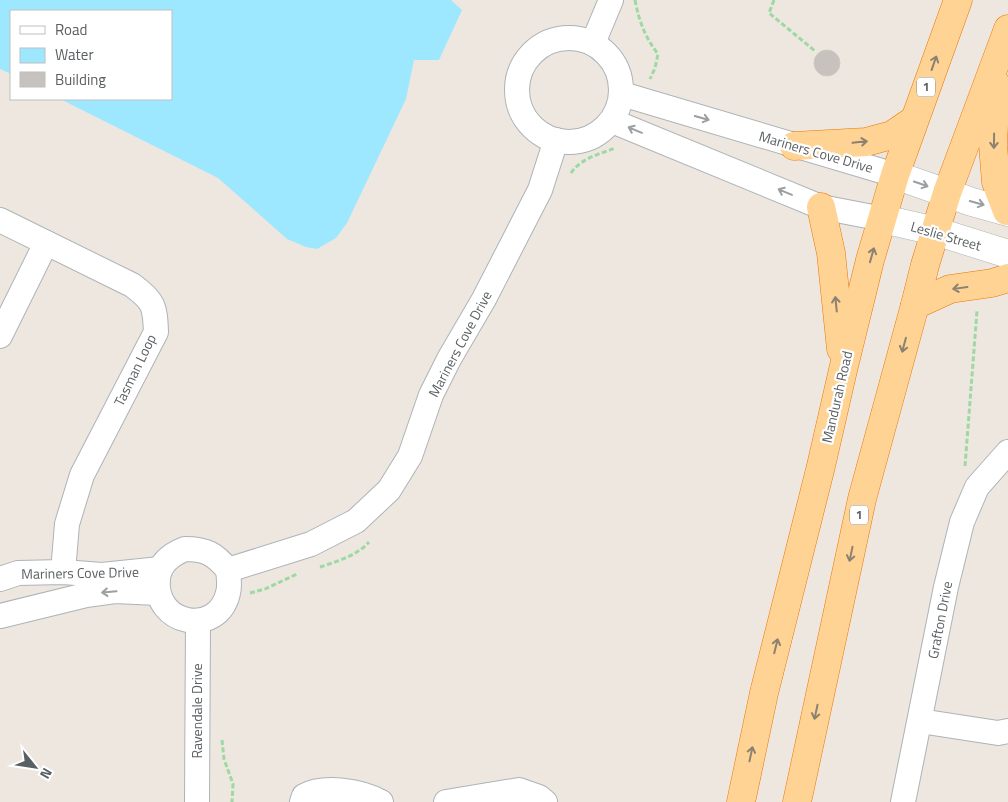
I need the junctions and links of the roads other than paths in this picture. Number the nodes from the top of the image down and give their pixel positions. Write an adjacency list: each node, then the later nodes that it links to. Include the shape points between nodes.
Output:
1 (611, 0): 4 (street)
2 (958, 0): 8 (highway, Mandurah Road / 1, one-way to 2)
3 (1008, 29): 5 (highway, 1)
4 (593, 43): 6 (street, via 611,58 621,79); 9 (street, via 572,37 551,41 532,53 521,71 517,93 523,114 537,131)
5 (998, 57): 12 (highway, 1); 14 (highway, one-way to 14, via 993,145 996,182)
6 (622, 94): 7 (street); 10 (street, Mariners Cove Drive, one-way to 10)
7 (612, 120): 9 (street, via 596,134 577,142); 13 (street, one-way to 7)
8 (914, 120): 10 (highway, one-way to 8, via 866,142 892,135); 11 (highway, Mandurah Road / 1)
9 (556, 140): 26 (street, Mariners Cove Drive, via 540,190 431,395 410,456 390,490 356,521 311,544)
10 (794, 146): 11 (street, Mariners Cove Drive)
11 (895, 175): 12 (street, one-way to 12); 15 (highway, Mandurah Road / 1)
12 (947, 193): 14 (street, one-way to 14); 17 (highway, 1)
13 (821, 207): 15 (street); 23 (highway, one-way to 13, via 831,253)
14 (1008, 212)
15 (882, 219): 17 (street, Leslie Street); 23 (highway, Mandurah Road / 1, one-way to 15)
16 (0, 220): 18 (street, Tasman Loop)
17 (935, 231): 19 (street, Leslie Street); 21 (highway, 1)
18 (46, 243): 22 (street); 27 (street, Tasman Loop, via 132,285 147,296 155,311 156,332 82,475 67,524)
19 (1008, 254)
20 (1008, 278): 21 (highway, one-way to 21, via 950,289)
21 (915, 306): 40 (highway, 1, one-way to 40, via 862,499)
22 (0, 336)
23 (843, 370): 39 (highway, Mandurah Road / 1, one-way to 23, via 764,693)
24 (1008, 452): 32 (street, Grafton Drive, via 977,487 962,522)
25 (160, 569): 26 (street, via 177,552 198,549 214,555); 27 (street, Mariners Cove Drive, via 110,575); 29 (street)
26 (228, 570): 31 (street, via 225,601 215,614)
27 (63, 572): 28 (street, Mariners Cove Drive, via 18,573)
28 (0, 579)
29 (158, 593): 30 (street, Mariners Cove Drive, one-way to 30, via 115,591 86,595); 31 (street, via 167,610 178,618)
30 (0, 616)
31 (198, 621): 34 (street, Ravendale Drive)
32 (920, 721): 33 (street, via 998,733); 41 (street, Grafton Drive)
33 (1008, 731)
34 (197, 802)
35 (302, 802): 36 (street, via 304,796 313,791 338,791 372,797)
36 (381, 802)
37 (446, 802): 38 (street, via 520,790)
38 (545, 802)
39 (741, 802)
40 (797, 802)
41 (903, 802)

